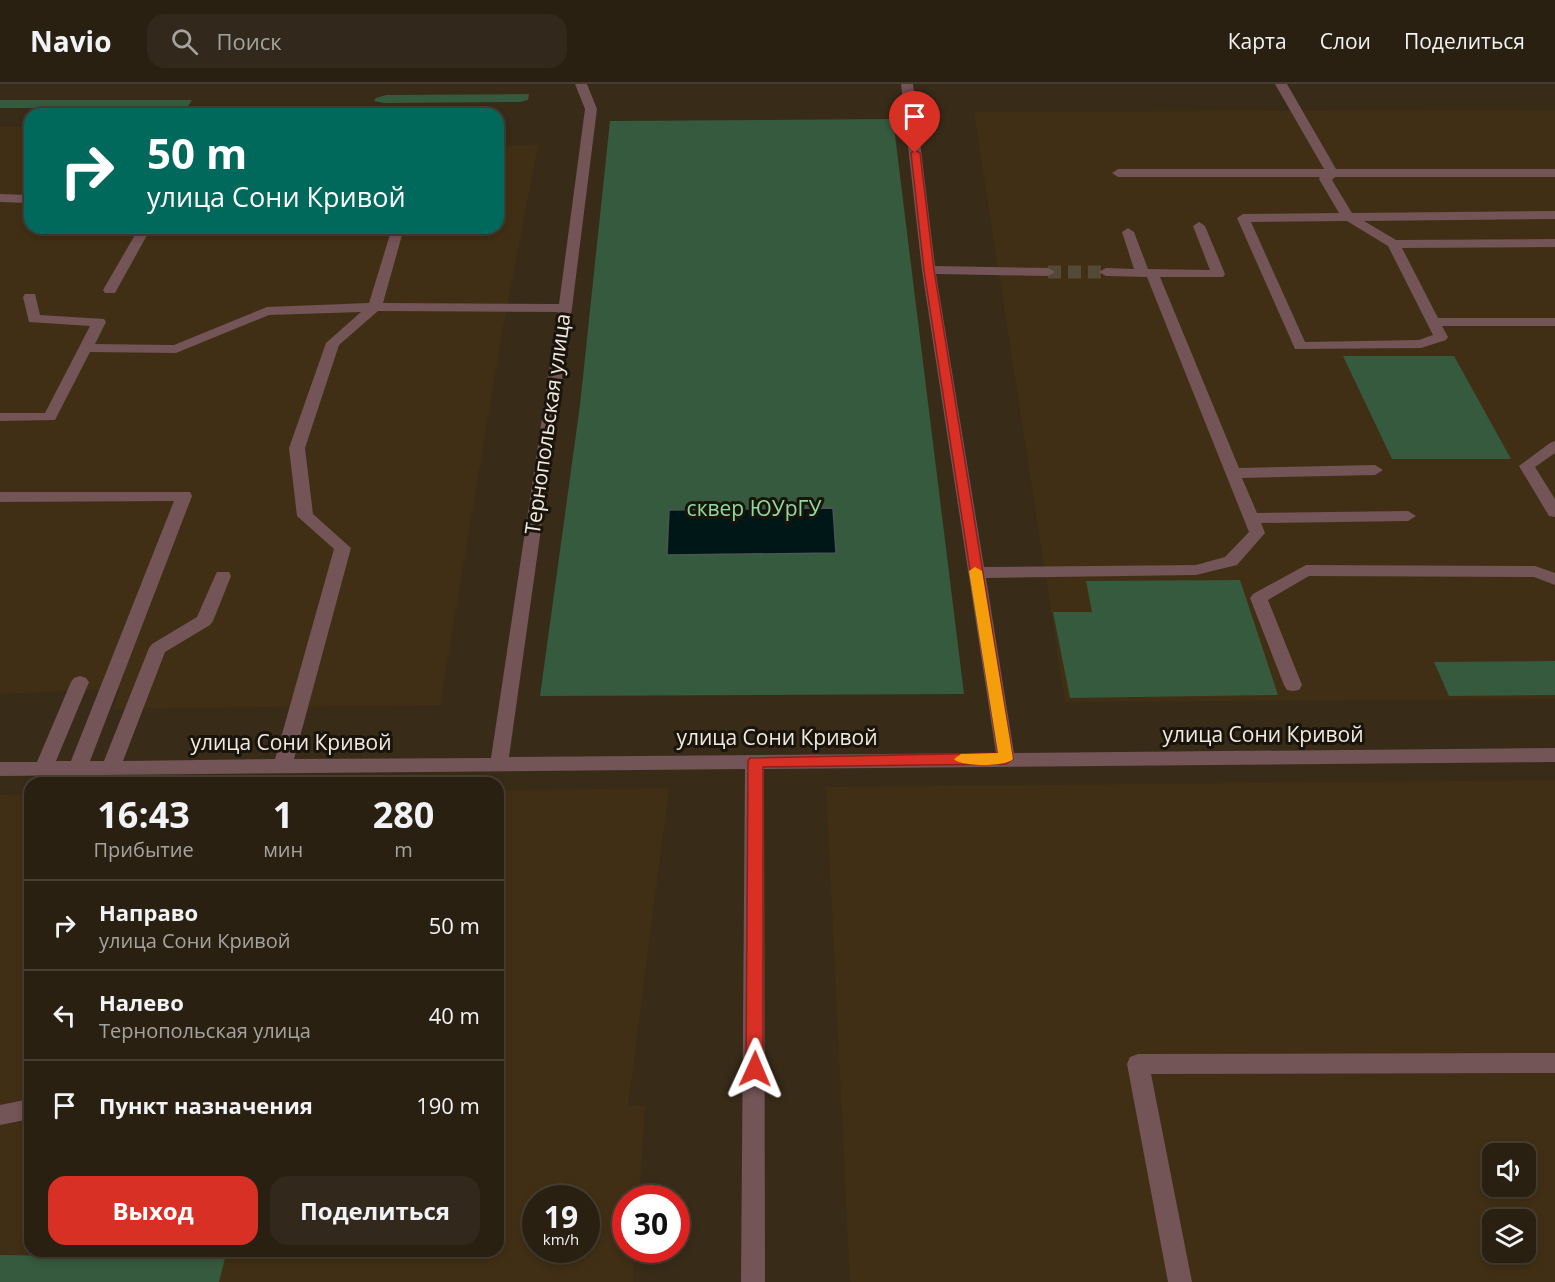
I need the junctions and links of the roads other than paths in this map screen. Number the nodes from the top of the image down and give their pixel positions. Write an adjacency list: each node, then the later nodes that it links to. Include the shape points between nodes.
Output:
1 (580, 84): 24 (street, Тернопольская улица, via 591,109)
2 (908, 84): 17 (street)
3 (1281, 84): 5 (street)
4 (1118, 173): 5 (street)
5 (1332, 173): 6 (street); 10 (street, via 1325,179)
6 (1555, 173)
7 (0, 198): 8 (street)
8 (24, 199)
9 (1555, 215): 10 (street)
10 (1346, 216): 16 (street); 25 (street, via 1243,218 1300,346 1421,344 1441,337)
11 (1199, 226): 20 (street, via 1218,274)
12 (1128, 232): 20 (street)
13 (142, 234): 21 (street)
14 (396, 234): 23 (street)
15 (1555, 243): 16 (street)
16 (1393, 244): 25 (street)
17 (929, 270): 18 (street); 36 (street)
18 (1048, 272)
19 (1106, 272): 20 (street)
20 (1147, 272): 31 (street)
21 (110, 290)
22 (30, 297): 27 (street, via 34,319 99,322)
23 (375, 307): 24 (street); 27 (street, via 267,311 176,349); 45 (street, via 333,343 297,448 305,516 343,548)
24 (565, 308): 44 (street, Тернопольская улица)
25 (1434, 322): 26 (street)
26 (1555, 322)
27 (85, 348): 28 (street, via 50,417)
28 (0, 417)
29 (1555, 446): 33 (street, via 1527,466)
30 (1375, 470): 31 (street)
31 (1233, 473): 35 (street)
32 (0, 497): 48 (street, via 184,496)
33 (1555, 512)
34 (1408, 516): 35 (street)
35 (1251, 518): 36 (street, via 1257,533 1231,561 1196,570)
36 (975, 573): 42 (street)
37 (223, 576): 46 (street, via 204,621 158,648)
38 (1555, 579): 40 (street, via 1535,572 1306,570 1259,598)
39 (80, 682): 47 (street)
40 (1293, 685)
41 (1555, 755): 42 (street, улица Сони Кривой)
42 (1006, 759): 43 (street, улица Сони Кривой)
43 (756, 761): 44 (street, улица Сони Кривой); 53 (street)
44 (499, 764): 45 (street, улица Сони Кривой)
45 (283, 766): 46 (street, улица Сони Кривой)
46 (111, 767): 48 (street, улица Сони Кривой)
47 (44, 768): 48 (street, улица Сони Кривой); 49 (street, улица Сони Кривой)
48 (78, 768)
49 (0, 769)
50 (1555, 1063): 54 (street, via 1138,1064)
51 (24, 1110): 52 (street)
52 (0, 1114)
53 (753, 1282)
54 (1180, 1282)

